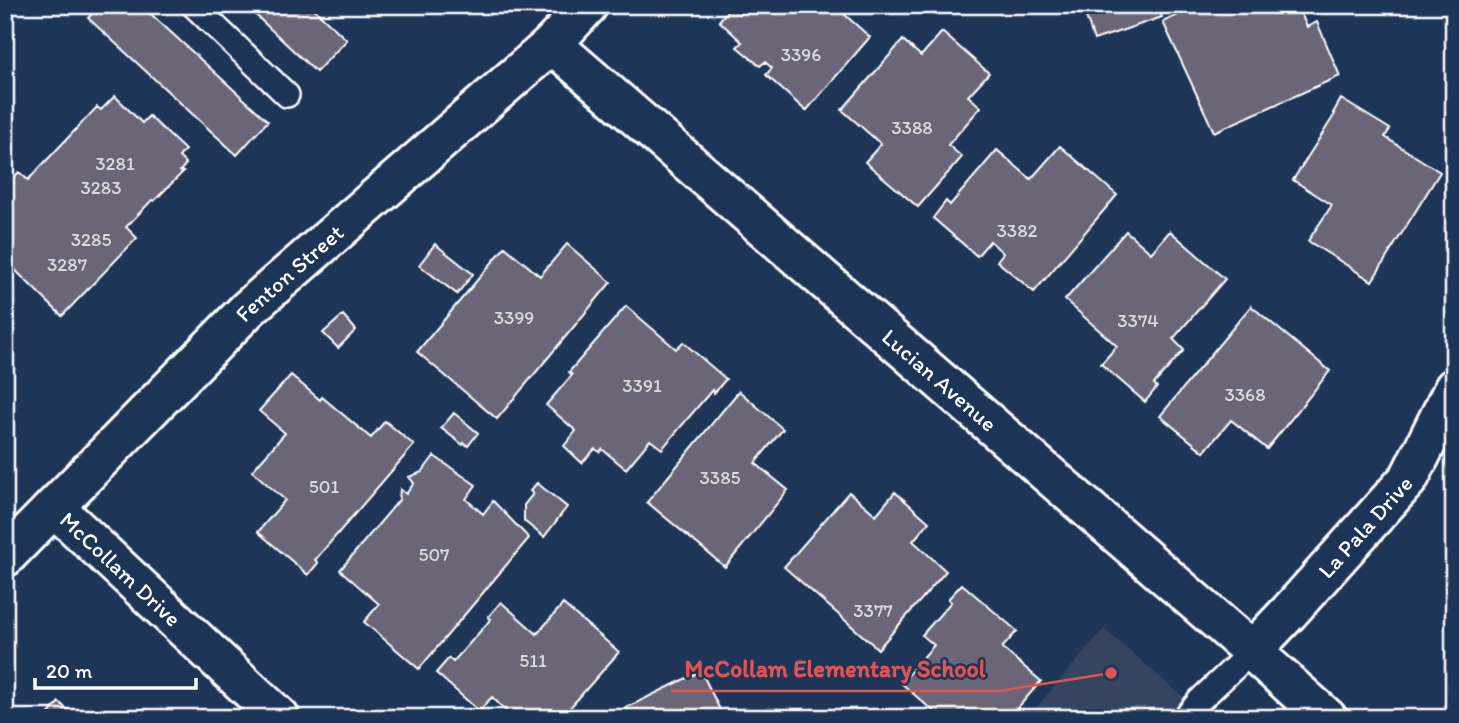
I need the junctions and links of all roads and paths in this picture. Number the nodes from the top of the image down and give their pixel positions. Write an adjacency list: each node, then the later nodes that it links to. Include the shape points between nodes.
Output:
1 (193, 5): 4 (lane)
2 (588, 5): 3 (street, Fenton Street)
3 (552, 44): 6 (street, Fenton Street, via 248,309); 8 (street, Lucian Avenue)
4 (287, 95)
5 (1454, 388): 8 (street, La Pala Drive, via 1409,478)
6 (54, 507): 7 (street, Fenton Street); 9 (street, McCollam Drive)
7 (5, 557)
8 (1252, 651): 10 (lane); 11 (street, Lucian Avenue)
9 (280, 718)
10 (1185, 718)
11 (1327, 718)

